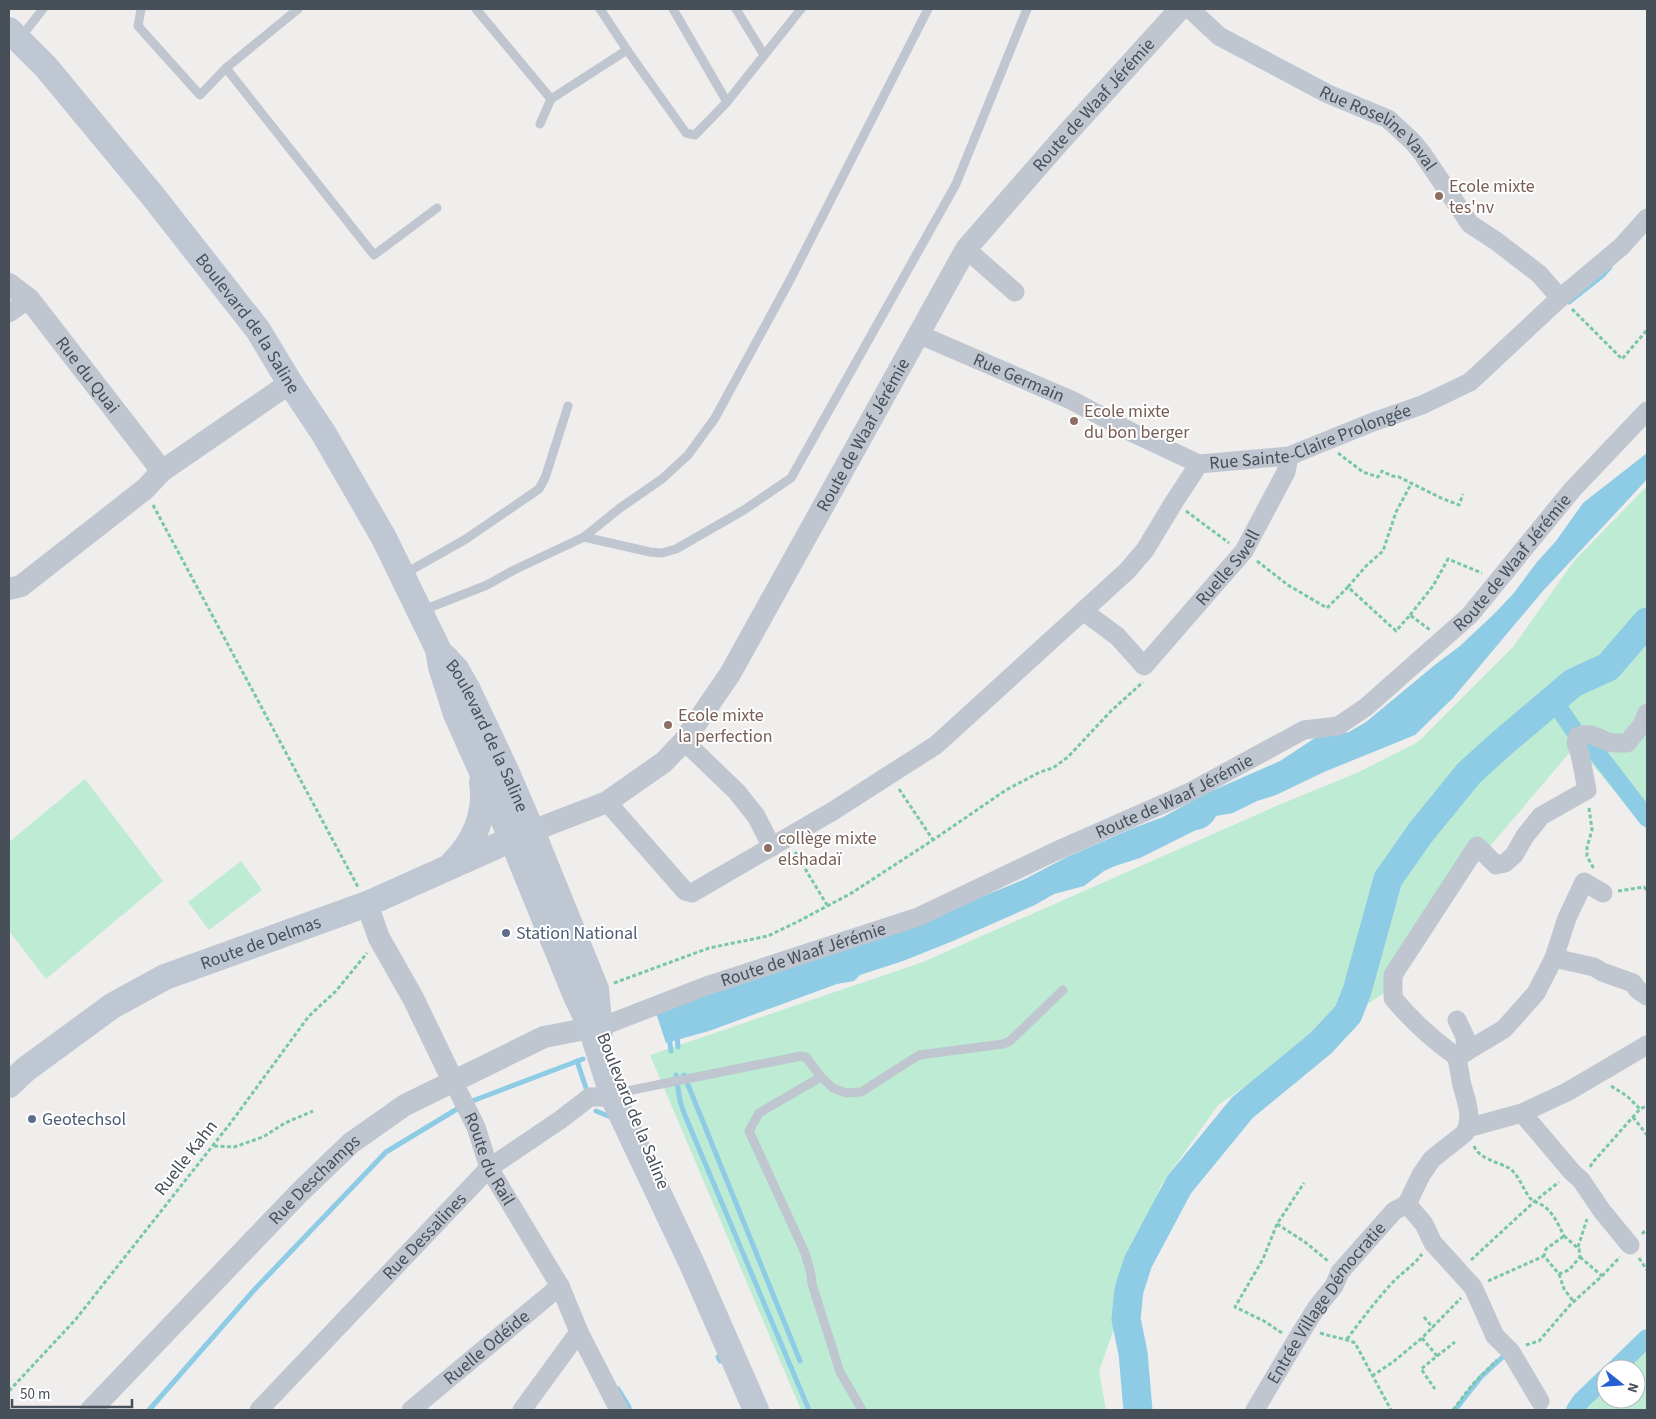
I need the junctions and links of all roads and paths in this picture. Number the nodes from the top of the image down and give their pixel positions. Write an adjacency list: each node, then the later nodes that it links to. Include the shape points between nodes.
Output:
1 (43, 9): 13 (lane)
2 (141, 9): 16 (lane, via 138,26 200,95)
3 (298, 9): 16 (lane)
4 (476, 9): 17 (lane)
5 (600, 9): 14 (lane)
6 (673, 9): 18 (lane)
7 (736, 9): 15 (lane)
8 (801, 9): 15 (lane)
9 (928, 9): 41 (lane, via 790,280 715,418 688,455 662,479)
10 (1027, 9): 41 (lane, via 956,184 791,478 744,510 676,549 662,553)
11 (1180, 9): 22 (street, Route de Waaf Jérémie)
12 (1190, 9): 25 (street, Rue Roseline Vaval, via 1220,36 1328,94 1388,119 1422,153 1470,224 1539,274)
13 (14, 35): 30 (main road, Boulevard de la Saline, via 46,67 152,195 258,330)
14 (627, 50): 17 (lane); 18 (lane, via 686,133 694,135)
15 (764, 55): 18 (lane)
16 (226, 68): 20 (lane, via 374,255)
17 (551, 99): 19 (lane)
18 (727, 102)
19 (540, 124)
20 (437, 208)
21 (1647, 218): 25 (street, Rue Sainte-Claire Prolongée, via 1621,247)
22 (966, 248): 24 (street); 29 (street, Route de Waaf Jérémie)
23 (9, 284): 26 (street, Rue du Quai)
24 (1015, 292)
25 (1560, 298): 28 (path, via 1622,359); 33 (street, Rue Sainte-Claire Prolongée, via 1470,382 1422,405)
26 (28, 299): 27 (street); 36 (street, Rue du Quai)
27 (9, 313)
28 (1647, 330)
29 (918, 334): 35 (street, Rue Germain, via 1070,400); 54 (street, Route de Waaf Jérémie, via 730,674)
30 (290, 383): 36 (street); 43 (main road, Boulevard de la Saline, via 324,434)
31 (568, 406): 43 (lane, via 545,478 538,489 466,539)
32 (1647, 411): 44 (street, Route de Waaf Jérémie, via 1572,490)
33 (1328, 441): 34 (street, Rue Sainte-Claire Prolongée); 37 (path, via 1341,456 1364,472 1378,477 1382,471)
34 (1289, 456): 35 (street, Rue Sainte-Claire Prolongée); 42 (street, Ruelle Swell, via 1286,472)
35 (1199, 464): 40 (street, Rue Sainte-Claire Prolongée)
36 (162, 471): 38 (street)
37 (1411, 484): 39 (path, via 1459,505); 45 (path, via 1396,512 1383,551)
38 (145, 489): 46 (street, via 21,586); 65 (path)
39 (1463, 494)
40 (1174, 502): 42 (path, via 1221,538); 48 (street, Rue Sainte-Claire Prolongée, via 1145,550)
41 (584, 537): 47 (lane, via 487,585)
42 (1244, 551): 45 (path, via 1288,585 1327,608); 52 (street, Ruelle Swell)
43 (402, 575): 47 (main road, Boulevard de la Saline)
44 (1498, 579): 49 (path, via 1448,559 1433,586); 50 (street, Route de Waaf Jérémie, via 1470,615)
45 (1348, 587): 49 (path, via 1396,631)
46 (9, 589)
47 (420, 611): 51 (main road, Boulevard de la Saline)
48 (1083, 611): 52 (street, via 1117,636); 56 (street, Rue Sainte-Claire Prolongée, via 936,745)
49 (1410, 615): 50 (path)
50 (1442, 639): 73 (street, Route de Waaf Jérémie, via 1366,707 1338,726 1304,730 1188,793 918,917 706,986)
51 (438, 649): 55 (main road, Boulevard de la Saline, via 456,714); 59 (main road, Boulevard de la Saline, via 462,678 508,776)
52 (1144, 666): 60 (path, via 1146,664 1150,676 1111,711 1068,757 1053,768 1006,790)
53 (1647, 713): 57 (street, via 1627,743 1608,742 1585,734 1578,736 1576,743)
54 (684, 741): 58 (street, Route de Waaf Jérémie, via 664,762); 61 (street, via 737,792)
55 (480, 771): 59 (main road, Boulevard de la Saline); 62 (main road, via 483,802 480,817 468,845)
56 (889, 776): 60 (path); 61 (street, Rue Sainte-Claire Prolongée)
57 (1587, 790): 64 (path, via 1592,830 1587,856); 75 (street, via 1541,816 1505,864 1496,865 1477,846 1393,976 1393,998 1406,1014 1437,1044)
58 (607, 802): 59 (street, Route de Waaf Jérémie); 61 (street, Rue Sainte-Claire Prolongée, via 685,891 692,893)
59 (522, 835): 62 (main road, Route de Delmas); 69 (main road, Boulevard de la Saline); 73 (main road, Boulevard de la Saline, via 576,996)
60 (933, 840): 66 (path, via 850,894)
61 (779, 843): 66 (path)
62 (447, 868): 65 (main road, Route de Delmas)
63 (1647, 890): 64 (path, via 1644,887)
64 (1603, 893): 68 (street, via 1584,882 1567,918)
65 (367, 904): 67 (street, Route du Rail); 78 (main road, Route de Delmas, via 166,976 112,1006)
66 (827, 905): 69 (path, via 768,936 709,948)
67 (379, 938): 79 (street, Route du Rail); 88 (path, Ruelle Kahn, via 336,991 309,1016)
68 (1554, 958): 71 (street, via 1594,967 1633,983); 75 (street, via 1536,993 1504,1029)
69 (596, 989): 73 (main road, Boulevard de la Saline)
70 (1063, 990): 77 (lane, via 1003,1044 919,1055 861,1092 846,1093 833,1088)
71 (1647, 996)
72 (1457, 1020): 75 (street, via 1465,1037)
73 (595, 1028): 79 (street, Rue Deschamps, via 544,1037); 80 (main road, Boulevard de la Saline)
74 (1647, 1045): 76 (street)
75 (1461, 1055): 86 (street, via 1462,1083 1470,1108)
76 (1596, 1076): 82 (path, via 1627,1096); 84 (street)
77 (821, 1077): 80 (lane, via 801,1056); 130 (lane, via 759,1113 749,1130 805,1253 840,1372)
78 (9, 1085)
79 (457, 1089): 89 (street, Route du Rail, via 476,1127); 123 (street, Rue Deschamps, via 404,1105 351,1143 293,1198)
80 (618, 1094): 89 (street, Rue Dessalines, via 590,1097); 128 (main road, Boulevard de la Saline); 129 (main road, Boulevard de la Saline)
81 (1647, 1106): 82 (path)
82 (1640, 1109): 85 (path)
83 (313, 1111): 88 (path, via 263,1137 234,1147)
84 (1522, 1113): 86 (street); 90 (street)
85 (1633, 1117): 87 (path); 90 (path)
86 (1468, 1128): 92 (path, via 1475,1149 1510,1169); 93 (street, via 1432,1158)
87 (1647, 1135)
88 (213, 1146): 121 (path, Ruelle Kahn, via 76,1319)
89 (489, 1168): 107 (street, Route du Rail); 124 (street, Rue Dessalines)
90 (1576, 1176): 92 (path); 94 (street)
91 (1304, 1184): 95 (path)
92 (1535, 1202): 96 (path, via 1552,1214); 104 (path)
93 (1407, 1204): 97 (street, via 1424,1224); 103 (street, Entrée Village Démocratie, via 1394,1211)
94 (1602, 1211): 98 (street); 99 (path, via 1587,1219)
95 (1278, 1224): 103 (path); 113 (path, via 1263,1259 1235,1307)
96 (1564, 1236): 99 (path); 100 (path, via 1546,1249)
97 (1433, 1243): 104 (street); 115 (path, via 1396,1279)
98 (1630, 1245): 102 (path); 106 (path)
99 (1578, 1247): 101 (path)
100 (1544, 1256): 105 (path); 108 (path)
101 (1580, 1257): 105 (path, via 1569,1270); 106 (path)
102 (1647, 1270)
103 (1340, 1272): 113 (street, Entrée Village Démocratie)
104 (1458, 1272): 108 (street)
105 (1559, 1274): 109 (path, via 1564,1289)
106 (1602, 1276): 109 (path)
107 (560, 1286): 112 (street, Route du Rail); 125 (street, Ruelle Odéide)
108 (1473, 1287): 111 (path); 117 (street, via 1496,1336)
109 (1574, 1302): 117 (path, via 1540,1341)
110 (1424, 1317): 111 (path)
111 (1433, 1328): 114 (path)
112 (579, 1332): 126 (street); 127 (street, Route du Rail)
113 (1300, 1335): 115 (path); 131 (street, Entrée Village Démocratie)
114 (1422, 1338): 118 (path); 119 (path)
115 (1347, 1339): 119 (path, via 1355,1343)
116 (1455, 1342): 118 (path)
117 (1508, 1350): 122 (street); 133 (path, via 1484,1372)
118 (1437, 1356): 120 (path, via 1420,1369)
119 (1372, 1376): 132 (path)
120 (1435, 1389)
121 (9, 1391)
122 (1540, 1400)
123 (91, 1410)
124 (259, 1410)
125 (411, 1410)
126 (522, 1410)
127 (619, 1410)
128 (756, 1410)
129 (762, 1410)
130 (862, 1410)
131 (1255, 1410)
132 (1391, 1410)
133 (1453, 1410)

